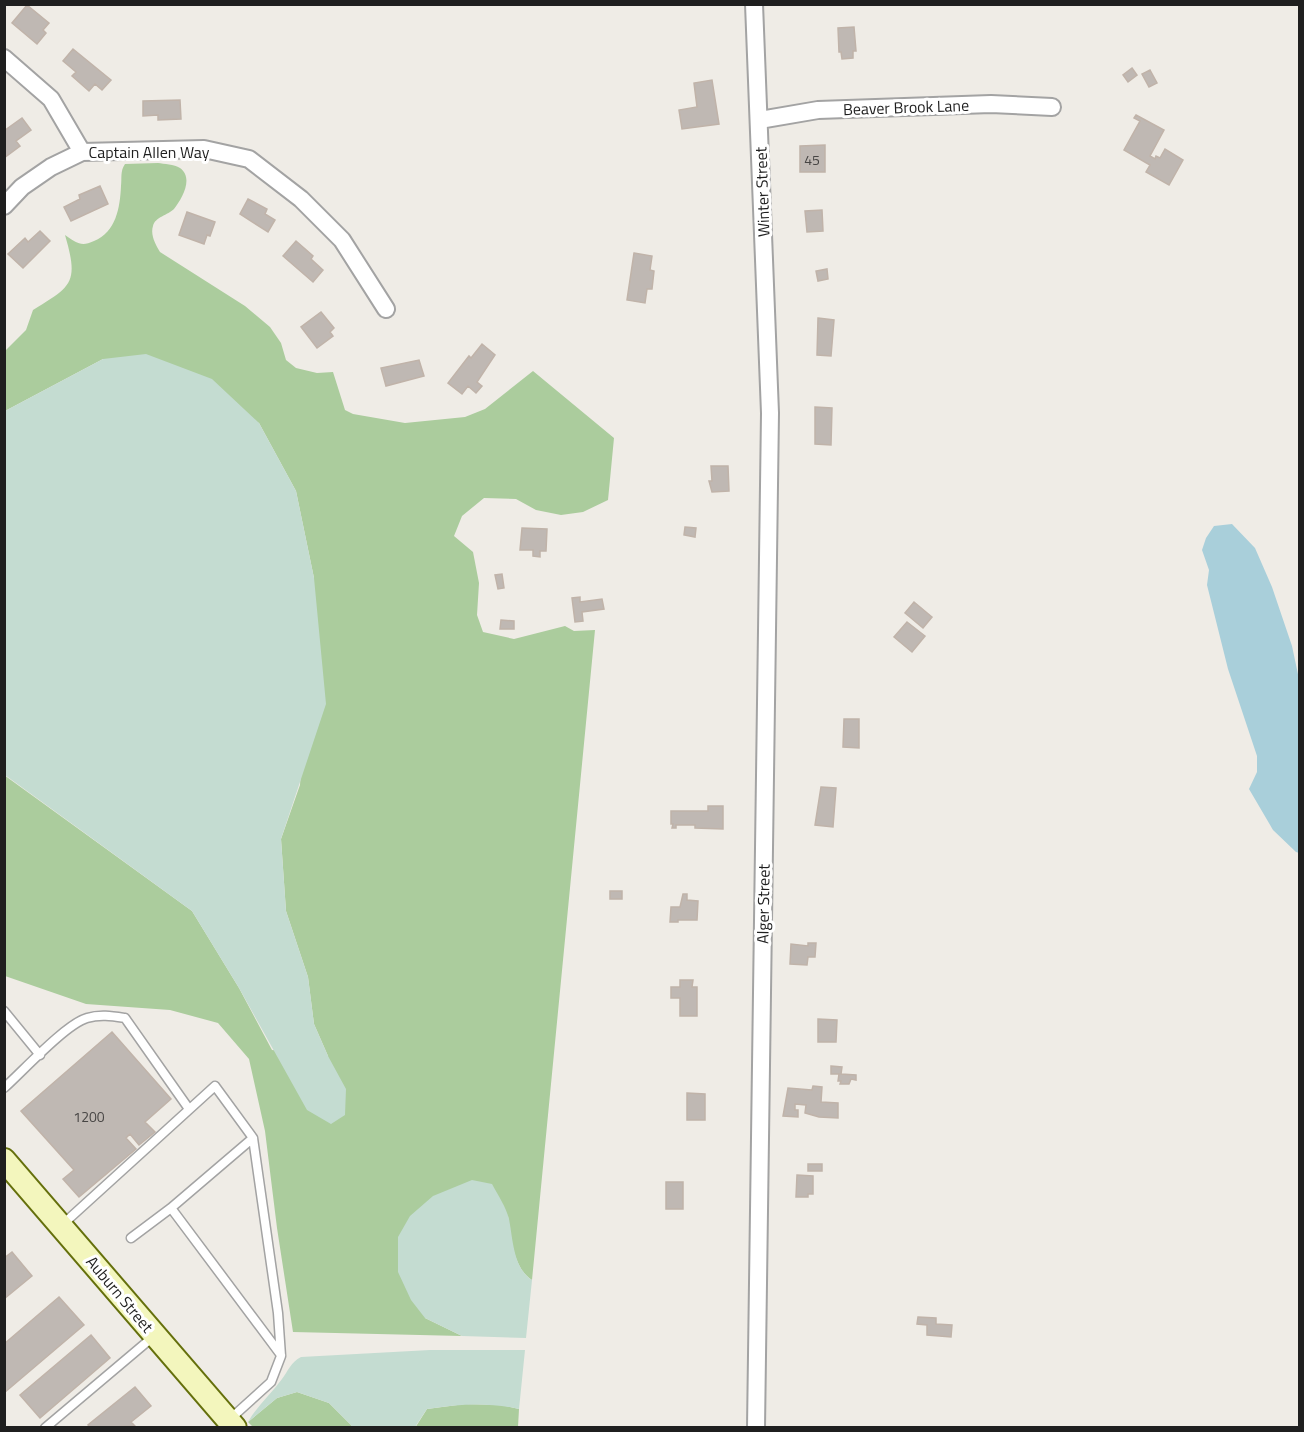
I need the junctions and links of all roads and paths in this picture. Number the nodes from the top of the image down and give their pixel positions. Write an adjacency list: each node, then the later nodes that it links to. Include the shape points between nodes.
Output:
1 (754, 4): 4 (street, Winter Street)
2 (4, 58): 5 (street, via 51,99)
3 (1052, 107): 4 (street, Beaver Brook Lane, via 991,104 818,110)
4 (760, 120): 8 (street, Winter Street)
5 (82, 152): 6 (street, Captain Allen Way, via 22,187); 7 (street, Captain Allen Way, via 204,149 249,159 301,199 342,240)
6 (4, 206)
7 (386, 309)
8 (769, 380): 22 (street, Alger Street)
9 (4, 1011): 10 (lane)
10 (40, 1055): 11 (lane); 12 (lane, via 67,1028 86,1018 125,1018)
11 (4, 1088)
12 (189, 1108): 13 (lane, via 215,1086); 16 (lane)
13 (253, 1138): 15 (lane); 19 (lane)
14 (4, 1160): 16 (main road, Auburn Street)
15 (171, 1208): 17 (lane); 19 (lane)
16 (62, 1226): 18 (main road, Auburn Street)
17 (131, 1238)
18 (154, 1336): 20 (main road, Auburn Street); 21 (lane)
19 (281, 1356): 20 (lane, via 271,1382)
20 (232, 1424)
21 (45, 1428)
22 (756, 1428)

